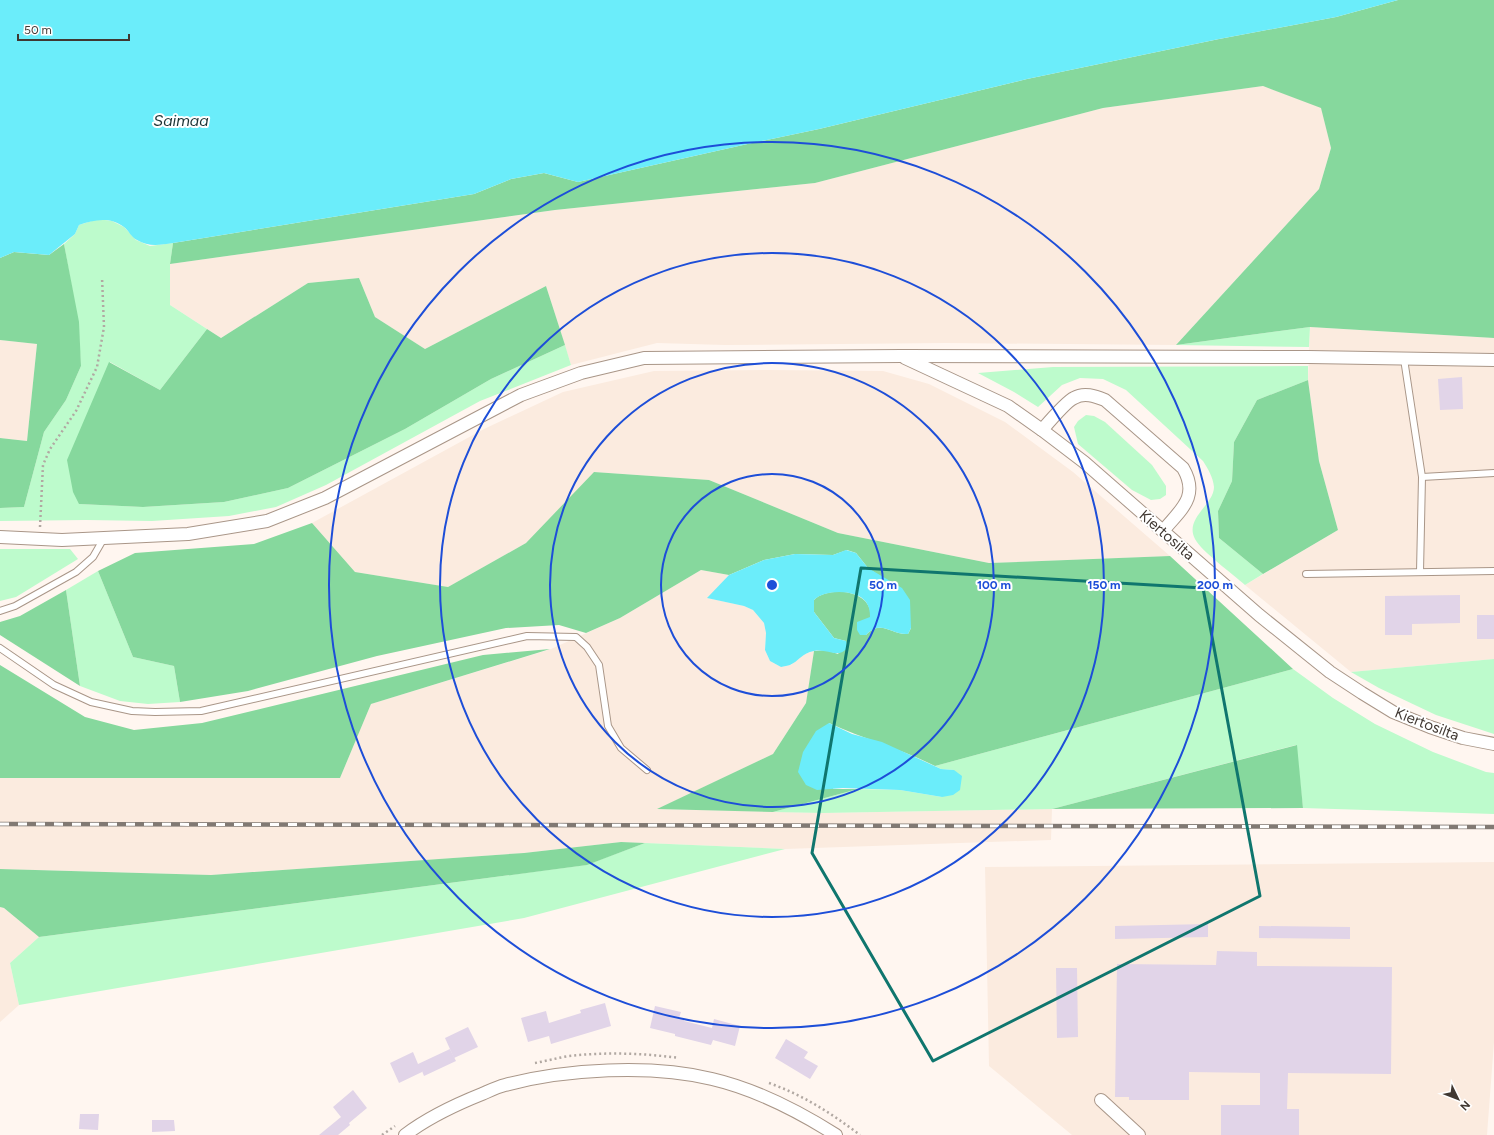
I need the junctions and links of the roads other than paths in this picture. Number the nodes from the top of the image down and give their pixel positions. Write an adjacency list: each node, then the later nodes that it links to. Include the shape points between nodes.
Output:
1 (902, 356): 2 (street); 4 (street, Kiertosilta, via 1008,406); 9 (street, via 644,358 582,373 521,395 325,498 267,521 188,534)
2 (1404, 359): 3 (street); 6 (lane)
3 (1494, 360)
4 (1042, 430): 7 (street, Kiertosilta, via 1084,462); 7 (street, via 1073,398 1084,395 1105,400 1183,468 1188,477 1190,488 1187,501)
5 (1494, 473): 6 (lane)
6 (1422, 477): 11 (lane)
7 (1163, 531): 15 (street, Kiertosilta, via 1259,615 1330,672 1362,693 1393,712 1430,727 1463,738)
8 (0, 537): 9 (street, via 62,540)
9 (104, 538): 13 (lane, via 93,557 76,572 15,606)
10 (1494, 571): 11 (lane)
11 (1420, 572): 12 (lane)
12 (1306, 574)
13 (0, 611)
14 (0, 648): 16 (lane, via 54,685 91,702 132,711 155,712 202,711 527,636 576,637 587,647 599,665 608,726 621,748)
15 (1494, 744)
16 (647, 770)
17 (1100, 1100): 20 (street)
18 (405, 1135): 19 (street, via 456,1105 504,1085 564,1074 617,1070 669,1072 712,1079 743,1088 813,1120)
19 (836, 1135)
20 (1139, 1135)

